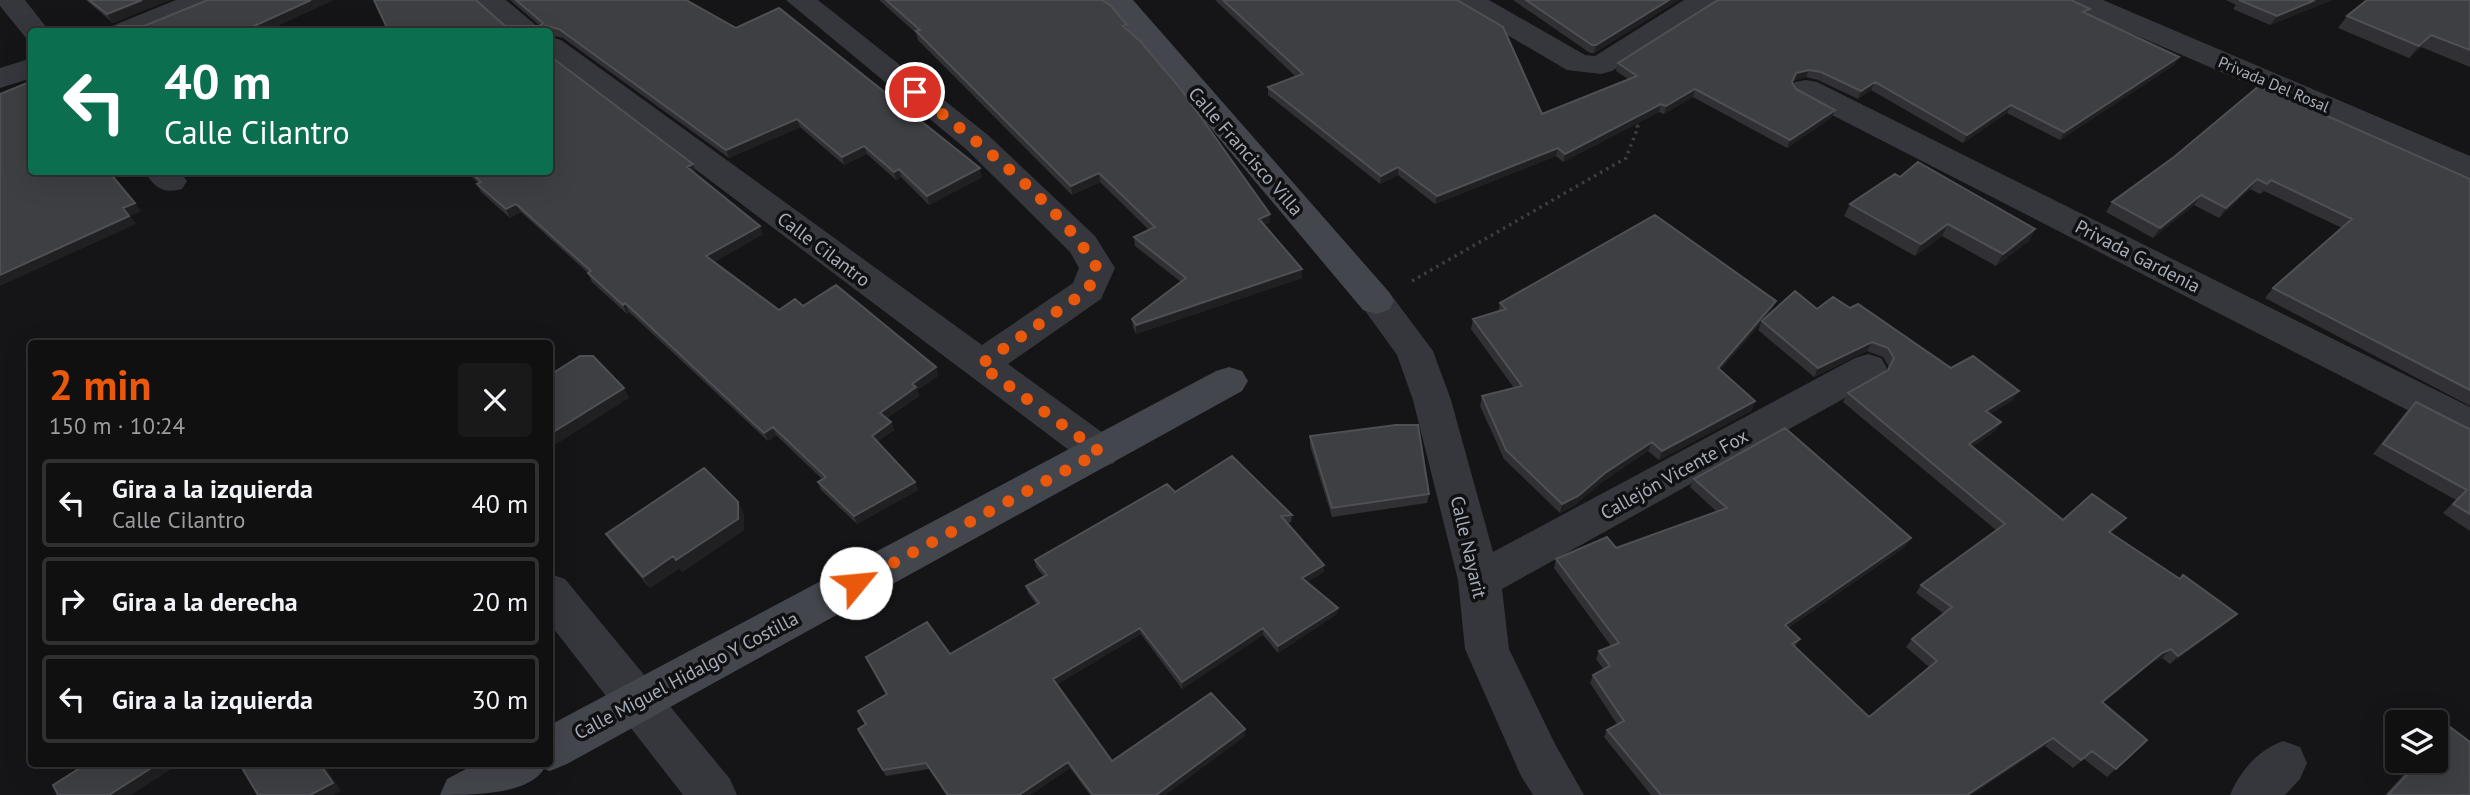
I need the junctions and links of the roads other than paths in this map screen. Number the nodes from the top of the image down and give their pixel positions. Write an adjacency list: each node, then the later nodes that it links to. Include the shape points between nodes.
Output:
1 (10, 0): 9 (street)
2 (202, 0): 10 (street)
3 (488, 0): 11 (street)
4 (800, 0): 18 (street, via 985,150 1083,244 1097,268 1088,290)
5 (1117, 0): 17 (main road, Calle Francisco Villa)
6 (1468, 0): 7 (street, via 1578,64 1593,65)
7 (1704, 0)
8 (2078, 0): 16 (street, Privada Del Rosal)
9 (33, 28)
10 (132, 28)
11 (525, 28)
12 (553, 48): 18 (street, Calle Cilantro)
13 (28, 68): 14 (street)
14 (0, 79)
15 (1806, 89): 21 (street, Privada Gardenia)
16 (2470, 168)
17 (1376, 302): 23 (street, Calle Nayarit, via 1414,351 1432,400)
18 (980, 365): 22 (street, Calle Cilantro)
19 (1868, 369): 23 (street, Callejón Vicente Fox)
20 (1229, 381): 22 (main road, Calle Miguel Hidalgo Y Costilla)
21 (2470, 424)
22 (1100, 452): 25 (main road, Calle Miguel Hidalgo Y Costilla)
23 (1479, 580): 30 (street, Calle Nayarit, via 1487,649 1538,760)
24 (553, 596): 25 (street)
25 (637, 702): 26 (main road, Calle Miguel Hidalgo Y Costilla); 29 (street)
26 (553, 747)
27 (516, 767): 28 (main road)
28 (464, 795)
29 (713, 795)
30 (1560, 795)

